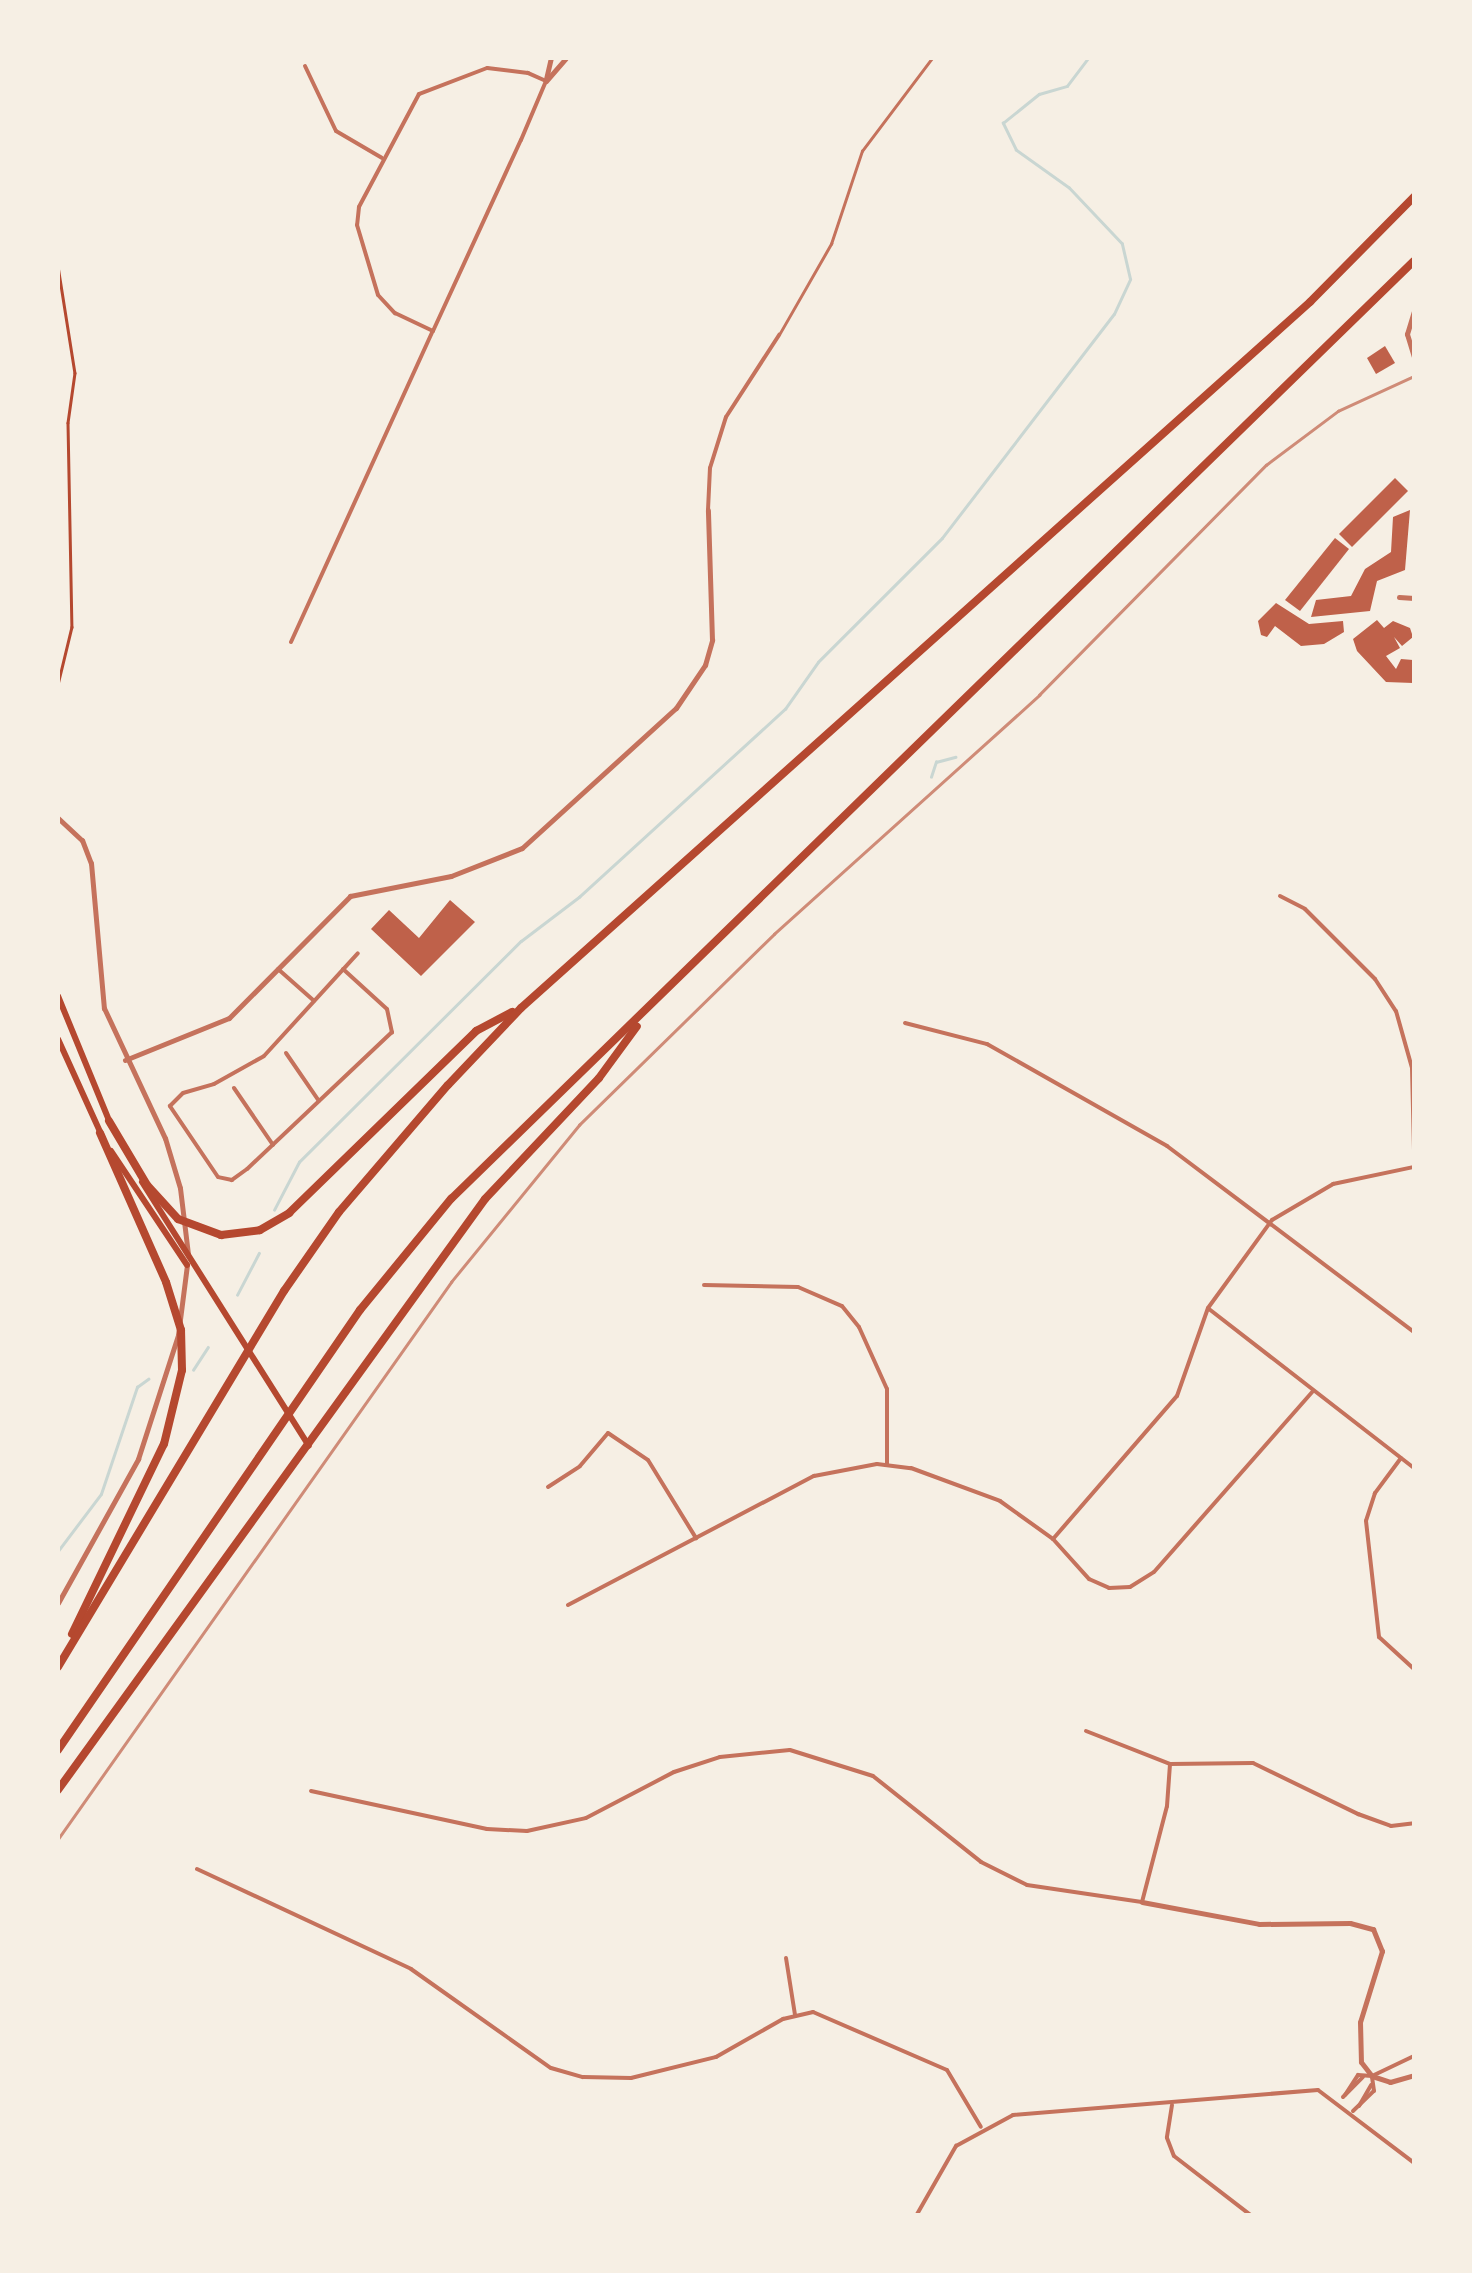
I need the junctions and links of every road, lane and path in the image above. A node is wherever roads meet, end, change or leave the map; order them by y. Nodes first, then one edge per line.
1 (551, 58) edge
2 (566, 58) edge
3 (932, 58) edge
4 (305, 66) dead end
5 (546, 81) junction
6 (382, 158) junction
7 (1414, 197) edge
8 (1414, 261) edge
9 (58, 266) edge
10 (1414, 312) edge
11 (434, 332) junction
12 (779, 335) joint
13 (1414, 357) edge
14 (708, 510) joint
15 (1399, 597) dead end
16 (1414, 598) edge
17 (291, 642) dead end
18 (58, 684) edge
19 (58, 818) edge
20 (1280, 896) dead end
21 (358, 953) dead end
22 (278, 968) junction
23 (343, 969) junction
24 (58, 996) edge
25 (314, 1001) junction
26 (521, 1008) junction
27 (650, 1009) junction
28 (905, 1023) dead end
29 (58, 1040) edge
30 (286, 1053) dead end
31 (125, 1060) junction
32 (234, 1088) dead end
33 (319, 1101) junction
34 (109, 1121) junction
35 (100, 1133) junction
36 (273, 1145) junction
37 (1414, 1152) edge
38 (1414, 1168) edge
39 (1272, 1220) junction
40 (198, 1278) junction
41 (704, 1284) dead end
42 (1208, 1308) junction
43 (1414, 1332) edge
44 (1313, 1392) junction
45 (309, 1447) junction
46 (1400, 1458) junction
47 (887, 1464) junction
48 (1414, 1468) edge
49 (548, 1488) dead end
50 (696, 1538) junction
51 (1053, 1538) junction
52 (58, 1602) edge
53 (568, 1606) dead end
54 (58, 1666) edge
55 (1414, 1669) edge
56 (1086, 1731) dead end
57 (58, 1750) edge
58 (1170, 1764) junction
59 (58, 1790) edge
60 (312, 1790) dead end
61 (1414, 1823) edge
62 (197, 1869) dead end
63 (1142, 1902) junction
64 (786, 1958) dead end
65 (795, 2015) junction
66 (1414, 2056) edge
67 (1414, 2075) edge
68 (1372, 2080) junction
69 (1340, 2100) junction
70 (1172, 2102) junction
71 (1352, 2112) junction
72 (981, 2127) junction
73 (1414, 2163) edge
74 (916, 2216) edge
75 (1252, 2216) edge

1 - 5 street
2 - 5 street
3 - 12 lane
4 - 6 street
5 - 6 street
5 - 11 street
6 - 11 street
7 - 26 highway
8 - 27 highway
9 - 18 path
10 - 13 street
11 - 17 street
12 - 14 street
14 - 22 street
15 - 16 street
19 - 31 street
20 - 37 street
21 - 23 street
22 - 25 street
22 - 31 street
23 - 25 street
23 - 33 street
24 - 34 main road
25 - 36 street
26 - 34 highway
26 - 54 highway
27 - 45 highway
27 - 57 highway
28 - 39 street
29 - 35 main road
30 - 33 street
31 - 52 street
32 - 36 street
33 - 36 street
34 - 40 main road
35 - 40 main road
35 - 54 highway
38 - 39 street
39 - 42 street
39 - 43 street
40 - 45 main road
41 - 47 street
42 - 44 street
42 - 51 street
44 - 46 street
44 - 51 street
45 - 59 highway
46 - 48 street
46 - 55 street
47 - 50 street
47 - 51 street
49 - 50 street
50 - 53 street
56 - 58 street
58 - 61 street
58 - 63 street
60 - 63 street
62 - 65 street
63 - 68 street
64 - 65 street
65 - 72 street
66 - 68 street
67 - 68 street
68 - 69 street
68 - 71 street
69 - 70 street
69 - 71 street
70 - 72 street
70 - 75 street
71 - 73 street
72 - 74 street

